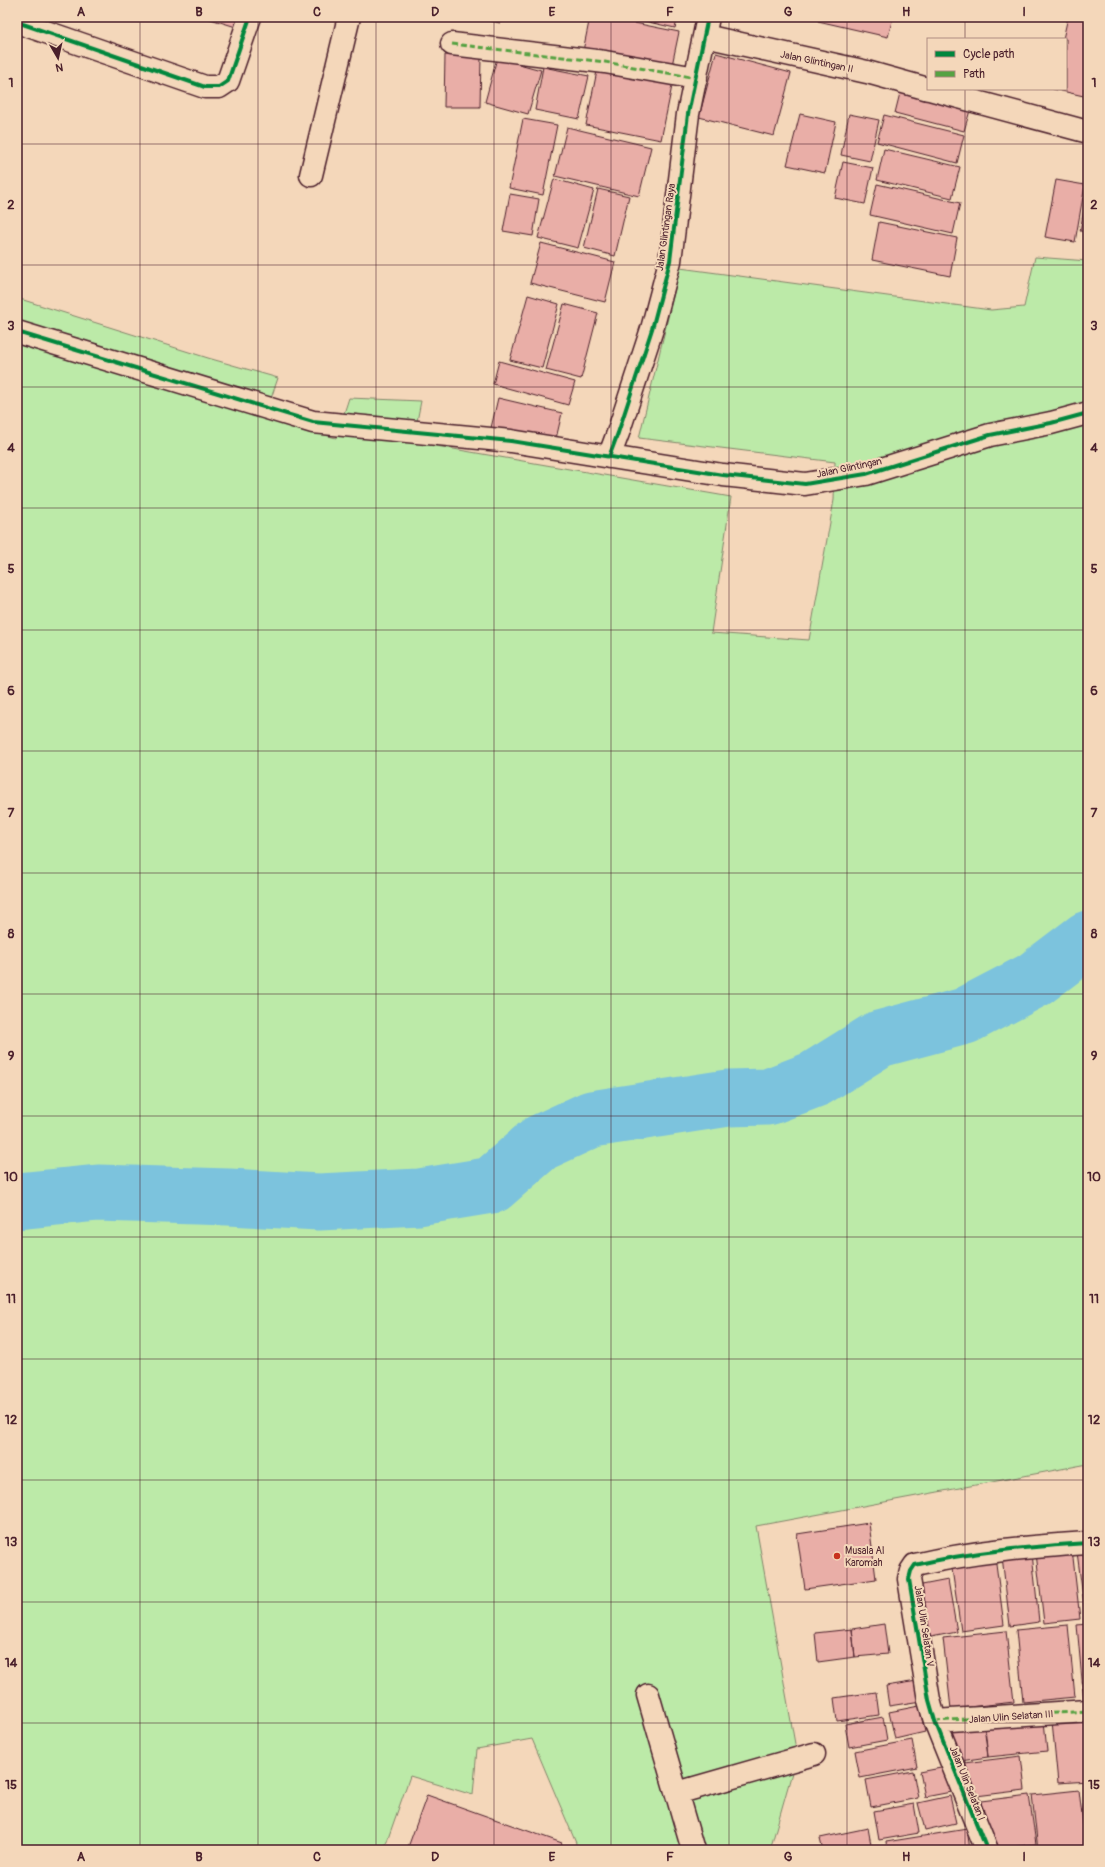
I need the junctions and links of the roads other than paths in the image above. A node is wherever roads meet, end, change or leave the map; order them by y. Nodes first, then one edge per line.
1 (250, 17) edge
2 (349, 17) edge
3 (17, 22) edge
4 (706, 27) edge
5 (452, 44) dead end
6 (696, 78) junction
7 (927, 88) edge
8 (933, 90) edge
9 (1088, 132) edge
10 (311, 175) dead end
11 (17, 332) edge
12 (1088, 413) edge
13 (609, 457) junction
14 (1088, 1543) edge
15 (648, 1694) dead end
16 (1088, 1711) edge
17 (935, 1721) junction
18 (814, 1754) dead end
19 (677, 1793) junction
20 (693, 1850) edge
21 (987, 1850) edge

1 - 3 street
2 - 10 street
4 - 6 street, Jalan Glintingan Raya
4 - 7 street, Jalan Glintingan II
5 - 6 street
6 - 13 street, Jalan Glintingan Raya
8 - 9 street, Jalan Glintingan II
11 - 13 street, Jalan Glintingan
12 - 13 street, Jalan Glintingan
14 - 17 street, Jalan Ulin Selatan V
15 - 19 street
16 - 17 street, Jalan Ulin Selatan III
17 - 21 street, Jalan Ulin Selatan I
18 - 19 street
19 - 20 street

